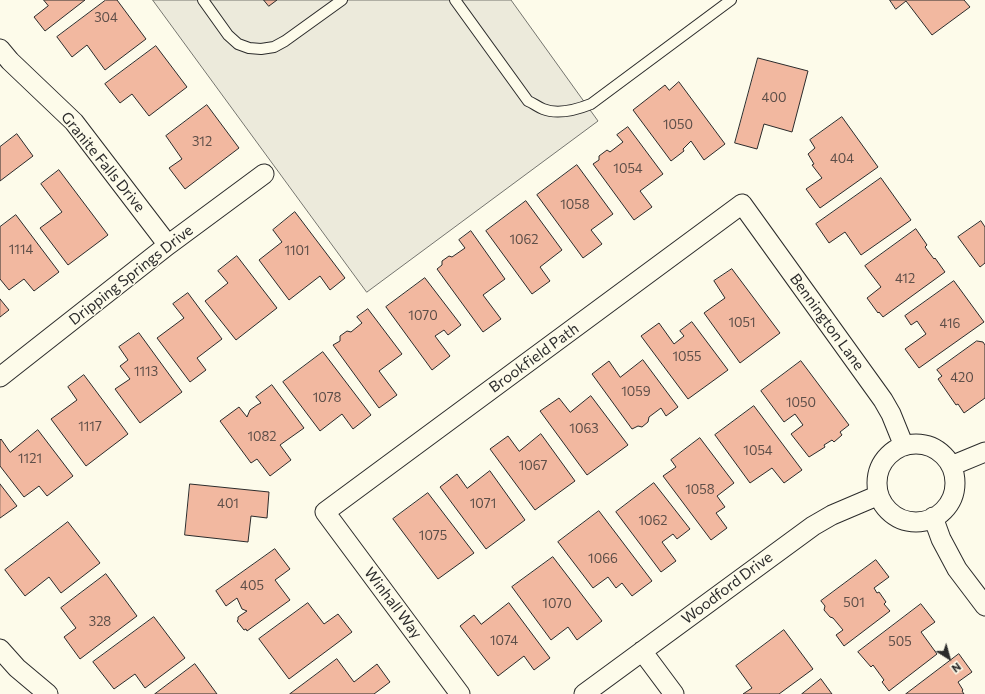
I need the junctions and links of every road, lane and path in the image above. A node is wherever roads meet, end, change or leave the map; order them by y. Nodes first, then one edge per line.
1 (203, 0) edge
2 (342, 0) edge
3 (455, 0) edge
4 (731, 0) edge
5 (0, 49) edge
6 (264, 174) dead end
7 (742, 204) joint
8 (168, 245) junction
9 (0, 377) edge
10 (904, 446) junction
11 (985, 452) edge
12 (951, 466) junction
13 (879, 495) junction
14 (325, 512) joint
15 (933, 517) junction
16 (985, 606) edge
17 (0, 649) edge
18 (642, 651) junction
19 (48, 694) edge
20 (460, 694) edge
21 (584, 694) edge
22 (674, 694) edge

1 - 2 lane
3 - 4 lane
5 - 8 street, Granite Falls Drive
6 - 8 street, Dripping Springs Drive
7 - 10 street, Bennington Lane
7 - 14 street, Brookfield Path
8 - 9 street, Dripping Springs Drive
10 - 12 street
10 - 13 street
11 - 12 street
12 - 15 street
13 - 15 street
13 - 18 street, Woodford Drive
14 - 20 street, Winhall Way
15 - 16 street
17 - 19 street
18 - 21 street, Woodford Drive
18 - 22 street

